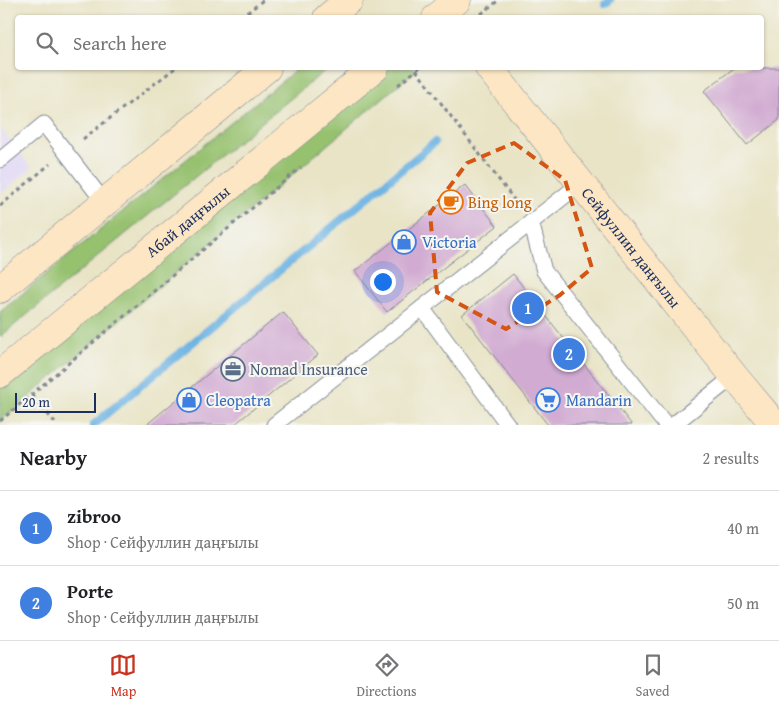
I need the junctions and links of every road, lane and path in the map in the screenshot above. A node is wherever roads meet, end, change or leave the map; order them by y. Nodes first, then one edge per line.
1 (263, 0) edge
2 (348, 0) edge
3 (499, 0) edge
4 (245, 15) edge
5 (330, 15) edge
6 (481, 15) edge
7 (173, 70) edge
8 (265, 70) edge
9 (373, 70) edge
10 (416, 70) edge
11 (418, 70) edge
12 (491, 70) edge
13 (394, 89) dead end
14 (65, 152) junction
15 (0, 160) edge
16 (303, 165) dead end
17 (581, 183) junction
18 (104, 202) junction
19 (0, 206) edge
20 (531, 222) junction
21 (0, 289) edge
22 (422, 308) junction
23 (0, 374) edge
24 (734, 376) junction
25 (32, 395) junction
26 (0, 421) edge
27 (57, 425) edge
28 (274, 425) edge
29 (508, 425) edge
30 (666, 425) edge
31 (674, 425) edge
32 (775, 425) edge

1 - 4 path
2 - 5 main road
3 - 6 path
7 - 14 path
8 - 18 main road
9 - 23 main road, Абай даңғылы
10 - 13 path
11 - 20 path
12 - 17 main road, Сейфуллин даңғылы
14 - 15 lane
14 - 18 lane
14 - 19 path
16 - 25 path
17 - 20 lane
17 - 24 main road, Сейфуллин даңғылы
18 - 21 main road
20 - 22 lane
20 - 30 lane
22 - 28 lane
22 - 29 lane
24 - 31 lane
24 - 32 main road, Сейфуллин даңғылы
25 - 26 path
25 - 27 path

